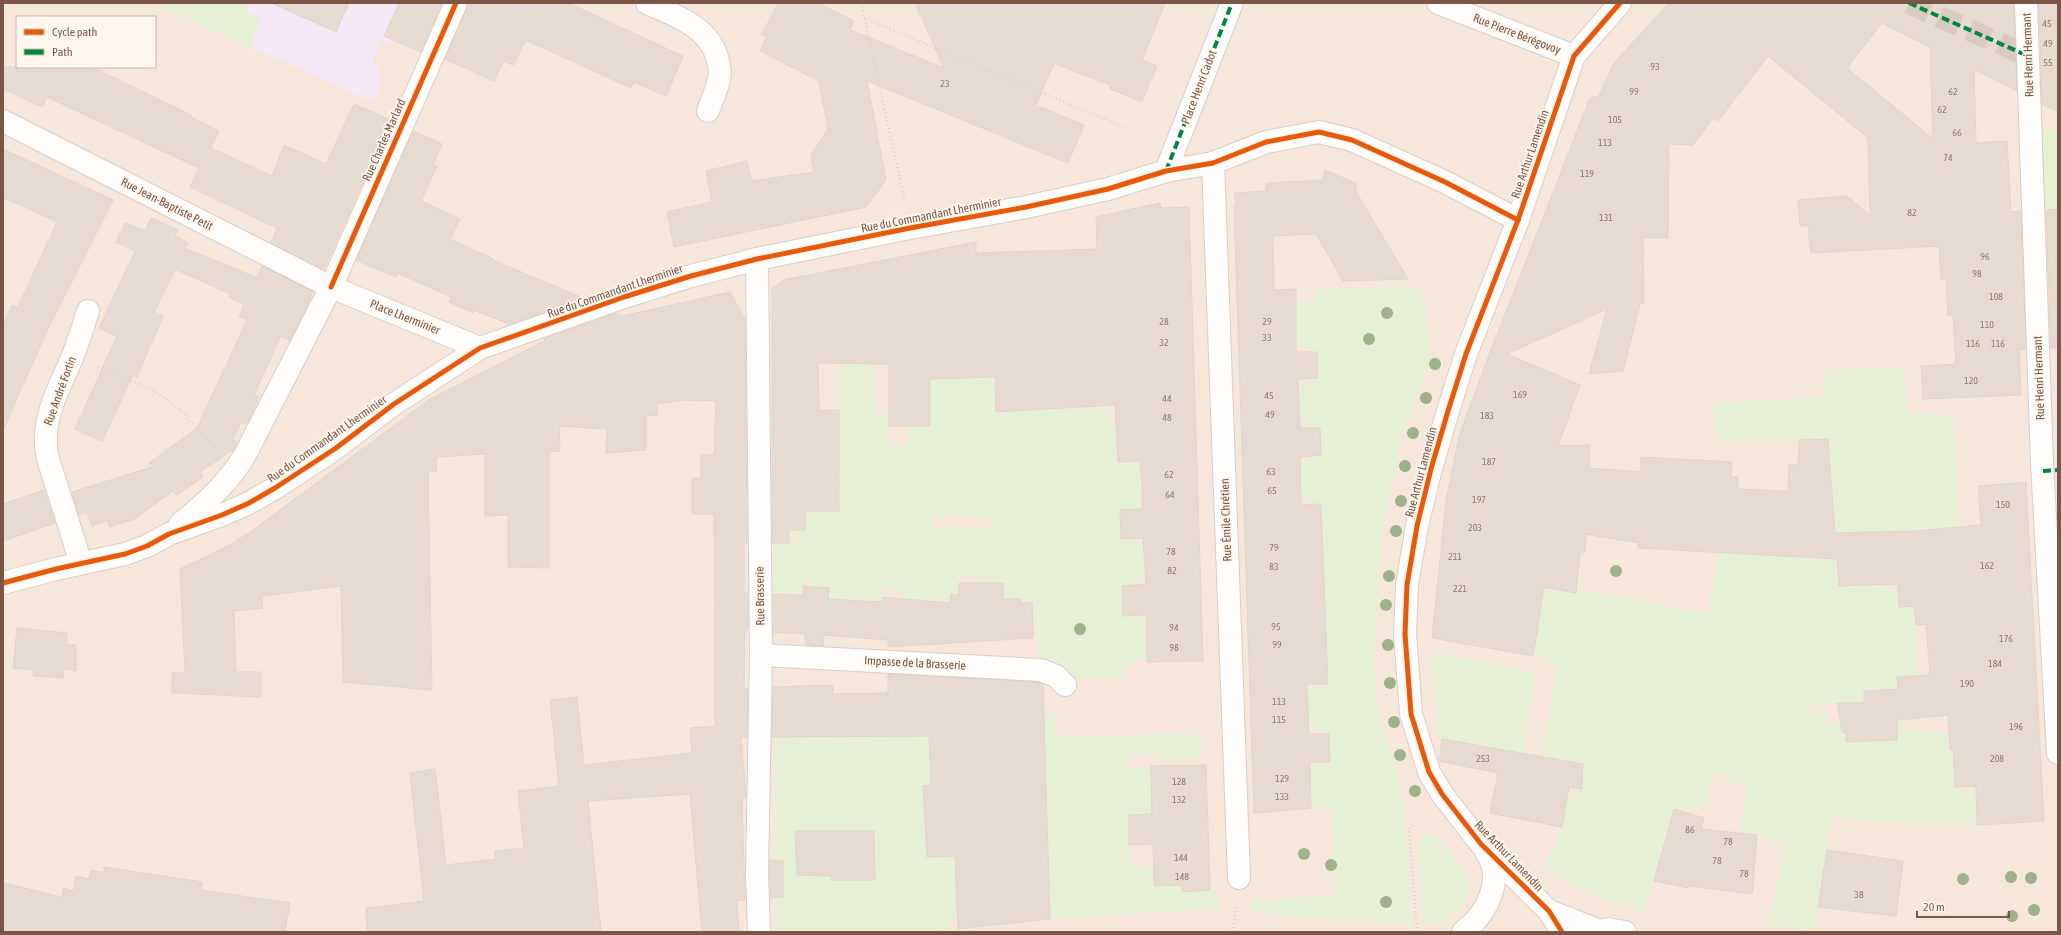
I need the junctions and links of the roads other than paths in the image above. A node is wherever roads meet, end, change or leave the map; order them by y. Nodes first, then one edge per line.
1 (456, 3) edge
2 (647, 3) edge
3 (1232, 3) edge
4 (1438, 3) edge
5 (1620, 3) edge
6 (2026, 3) edge
7 (1574, 56) junction
8 (708, 111) dead end
9 (3, 121) edge
10 (1213, 163) junction
11 (1166, 172) junction
12 (1518, 220) junction
13 (757, 260) junction
14 (331, 287) junction
15 (88, 311) dead end
16 (480, 348) junction
17 (2050, 471) edge
18 (169, 534) junction
19 (82, 563) junction
20 (3, 583) edge
21 (760, 655) junction
22 (1065, 685) dead end
23 (2058, 753) edge
24 (1481, 844) junction
25 (1239, 878) dead end
26 (1549, 911) junction
27 (759, 932) edge
28 (1463, 932) edge
29 (1562, 932) edge
30 (1599, 932) edge
31 (1625, 932) edge

1 - 14 street, Rue Charles Marlard
2 - 8 street
3 - 11 street, Place Henri Cadot
4 - 7 street, Rue Pierre Bérégovoy
5 - 7 street, Rue Arthur Lamendin
6 - 17 street, Rue Henri Hermant
7 - 12 street, Rue Arthur Lamendin
9 - 14 street, Rue Jean-Baptiste Petit
10 - 11 street, Rue du Commandant Lherminier
10 - 12 street, Rue du Commandant Lherminier
10 - 25 street, Rue Émile Chrétien
11 - 13 street, Rue du Commandant Lherminier
12 - 24 street, Rue Arthur Lamendin
13 - 16 street, Rue du Commandant Lherminier
13 - 21 street, Rue Brasserie
14 - 16 street, Place Lherminier
14 - 18 street, Rue Charles Marlard
15 - 19 street, Rue André Fortin
16 - 18 street, Rue du Commandant Lherminier
17 - 23 street, Rue Henri Hermant
18 - 19 street, Rue du Commandant Lherminier
19 - 20 street, Rue du Commandant Lherminier
21 - 22 street, Impasse de la Brasserie
21 - 27 street, Rue Brasserie
24 - 26 street, Rue Arthur Lamendin
24 - 28 street
26 - 29 street, Rue Arthur Lamendin
26 - 30 street, Rue Arthur Lamendin
30 - 31 street

